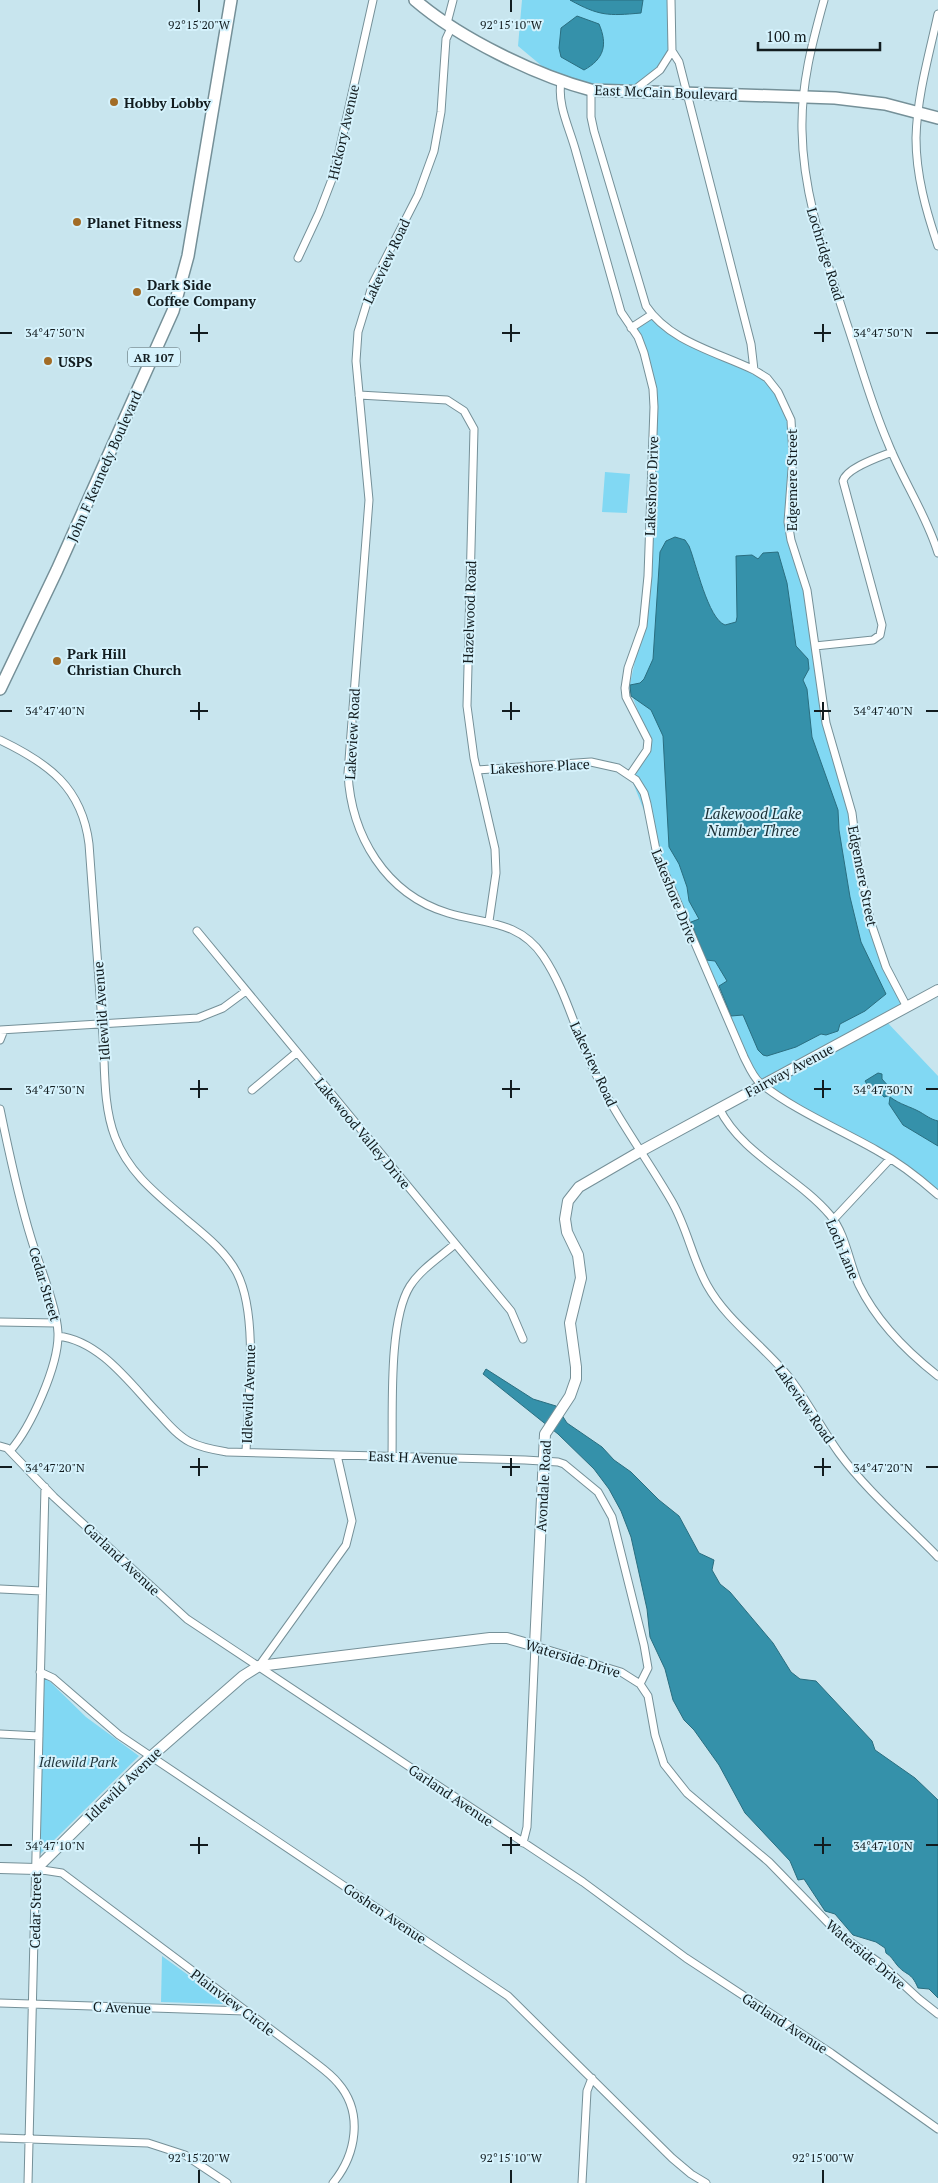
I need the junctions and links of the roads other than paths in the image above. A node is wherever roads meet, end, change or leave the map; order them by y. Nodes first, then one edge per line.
1 (231, 0) edge
2 (373, 0) edge
3 (414, 0) edge
4 (453, 0) edge
5 (671, 0) edge
6 (824, 0) edge
7 (938, 14) edge
8 (450, 24) junction
9 (672, 51) junction
10 (561, 82) junction
11 (591, 90) junction
12 (632, 92) junction
13 (687, 94) junction
14 (804, 97) junction
15 (918, 112) junction
16 (938, 118) edge
17 (938, 246) edge
18 (298, 258) dead end
19 (651, 315) junction
20 (631, 328) junction
21 (754, 370) junction
22 (359, 395) junction
23 (892, 452) junction
24 (936, 538) edge
25 (938, 553) edge
26 (815, 646) junction
27 (0, 689) edge
28 (0, 740) edge
29 (477, 770) junction
30 (630, 775) junction
31 (489, 921) junction
32 (197, 931) dead end
33 (938, 990) edge
34 (246, 991) junction
35 (907, 1007) junction
36 (102, 1024) junction
37 (2, 1030) edge
38 (0, 1040) edge
39 (296, 1053) junction
40 (763, 1084) junction
41 (252, 1090) dead end
42 (719, 1108) junction
43 (0, 1109) edge
44 (641, 1152) junction
45 (890, 1159) junction
46 (938, 1195) edge
47 (833, 1220) junction
48 (455, 1244) junction
49 (0, 1322) edge
50 (56, 1323) junction
51 (58, 1336) junction
52 (523, 1339) dead end
53 (938, 1376) edge
54 (0, 1446) edge
55 (10, 1451) junction
56 (246, 1452) junction
57 (337, 1455) junction
58 (392, 1456) junction
59 (544, 1461) junction
60 (45, 1487) junction
61 (938, 1557) edge
62 (0, 1590) edge
63 (42, 1591) junction
64 (535, 1646) junction
65 (259, 1666) junction
66 (40, 1672) junction
67 (640, 1684) junction
68 (0, 1734) edge
69 (39, 1736) junction
70 (150, 1756) junction
71 (523, 1843) junction
72 (0, 1868) edge
73 (36, 1869) junction
74 (0, 2003) edge
75 (32, 2004) junction
76 (245, 2011) junction
77 (938, 2014) edge
78 (592, 2078) junction
79 (938, 2129) edge
80 (0, 2138) edge
81 (29, 2139) junction
82 (28, 2183) edge
83 (227, 2183) edge
84 (333, 2183) edge
85 (582, 2183) edge
86 (706, 2183) edge

1 - 27 main road, John F Kennedy Boulevard / AR 107
2 - 18 street, Hickory Avenue
3 - 8 main road, East McCain Boulevard
4 - 8 street, Lakeview Road
5 - 9 street
6 - 14 street, Lochridge Road
7 - 15 street
8 - 10 main road, East McCain Boulevard
8 - 22 street, Lakeview Road
9 - 12 street
9 - 13 street
10 - 11 main road, East McCain Boulevard
10 - 20 street, Lakeshore Drive
11 - 12 main road, East McCain Boulevard
11 - 19 street
12 - 13 main road, East McCain Boulevard
13 - 14 main road, East McCain Boulevard
13 - 21 street
14 - 15 main road, East McCain Boulevard
14 - 23 street, Lochridge Road
15 - 16 main road, East McCain Boulevard
15 - 17 street
19 - 20 street
19 - 21 street
20 - 30 street, Lakeshore Drive
21 - 26 street, Edgemere Street
22 - 29 street, Hazelwood Road
22 - 31 street, Lakeview Road
23 - 24 street, Lochridge Road
23 - 26 street
24 - 25 street, Lochridge Road
26 - 35 street, Edgemere Street
28 - 36 street, Idlewild Avenue
29 - 30 street, Lakeshore Place
29 - 31 street, Hazelwood Road
30 - 40 street, Lakeshore Drive
31 - 44 street, Lakeview Road
32 - 34 street, Lakewood Valley Drive
33 - 35 street, Fairway Avenue
34 - 36 street
34 - 39 street, Lakewood Valley Drive
35 - 40 street, Fairway Avenue
36 - 37 street
36 - 56 street, Idlewild Avenue
37 - 38 street
39 - 41 street
39 - 48 street, Lakewood Valley Drive
40 - 42 street, Fairway Avenue
40 - 45 street, Lakeshore Drive
42 - 44 street, Fairway Avenue
42 - 47 street, Loch Lane
43 - 50 street, Cedar Street
44 - 59 street, Avondale Road
44 - 61 street, Lakeview Road
45 - 46 street, Lakeshore Drive
45 - 47 street
47 - 53 street, Loch Lane
48 - 52 street, Lakewood Valley Drive
48 - 58 street
49 - 50 street
50 - 51 street, Cedar Street
51 - 55 street, Cedar Street
51 - 56 street, East H Avenue
54 - 55 street, Garland Avenue
55 - 60 street, Garland Avenue
56 - 57 street, East H Avenue
57 - 58 street, East H Avenue
57 - 65 street, Idlewild Avenue
58 - 59 street, East H Avenue
59 - 64 street, Avondale Road
59 - 67 street, East H Avenue
60 - 63 street, Cedar Street
60 - 65 street, Garland Avenue
62 - 63 street
63 - 66 street, Cedar Street
64 - 65 street, Waterside Drive
64 - 67 street, Waterside Drive
64 - 71 street, Avondale Road
65 - 70 street, Idlewild Avenue
65 - 71 street, Garland Avenue
66 - 69 street, Cedar Street
66 - 70 street, Goshen Avenue
67 - 77 street, Waterside Drive
68 - 69 street
69 - 73 street, Cedar Street
70 - 73 street, Idlewild Avenue
70 - 78 street, Goshen Avenue
71 - 79 street, Garland Avenue
72 - 73 street
73 - 75 street, Cedar Street
73 - 76 street, Plainview Circle
74 - 75 street, C Avenue
75 - 76 street, C Avenue
75 - 81 street, Cedar Street
76 - 84 street, Plainview Circle
78 - 85 street
78 - 86 street, Goshen Avenue
80 - 81 street
81 - 82 street, Cedar Street
81 - 83 street

